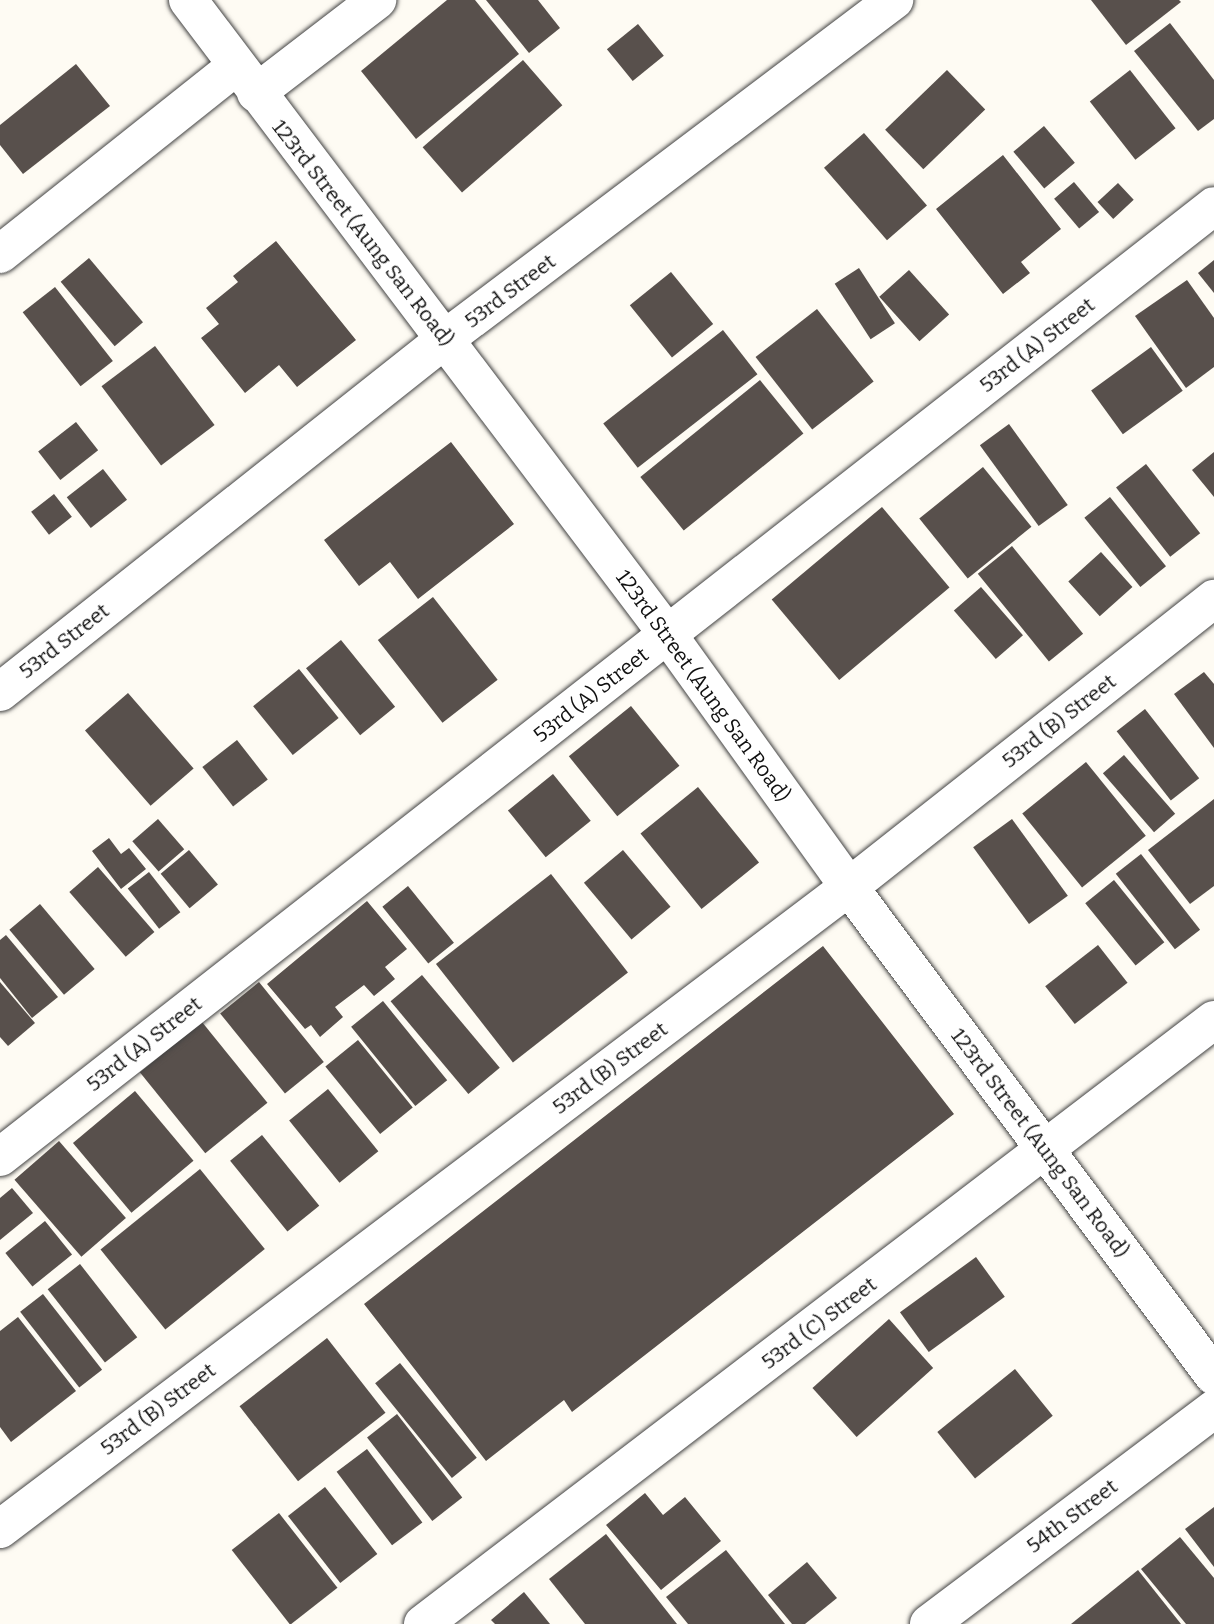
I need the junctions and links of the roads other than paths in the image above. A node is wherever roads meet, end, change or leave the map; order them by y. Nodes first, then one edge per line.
1 (188, 0) edge
2 (377, 0) edge
3 (894, 0) edge
4 (246, 79) junction
5 (1214, 206) edge
6 (0, 254) edge
7 (445, 340) junction
8 (1214, 599) edge
9 (668, 635) junction
10 (0, 692) edge
11 (849, 887) junction
12 (1214, 1020) edge
13 (1046, 1151) junction
14 (0, 1157) edge
15 (1214, 1376) edge
16 (1214, 1409) edge
17 (0, 1529) edge
18 (423, 1624) edge
19 (929, 1624) edge

1 - 4 street, 123rd Street (Aung San Road)
2 - 4 street
3 - 7 street, 53rd Street
4 - 6 street
4 - 7 street, 123rd Street (Aung San Road)
5 - 9 street, 53rd (A) Street
7 - 9 street, 123rd Street (Aung San Road)
7 - 10 street, 53rd Street
8 - 11 street, 53rd (B) Street
9 - 11 street, 123rd Street (Aung San Road)
9 - 14 street, 53rd (A) Street
11 - 13 street, 123rd Street (Aung San Road)
11 - 17 street, 53rd (B) Street
12 - 13 street, 53rd (C) Street
13 - 15 street, 123rd Street (Aung San Road)
13 - 18 street, 53rd (C) Street
16 - 19 street, 54th Street

